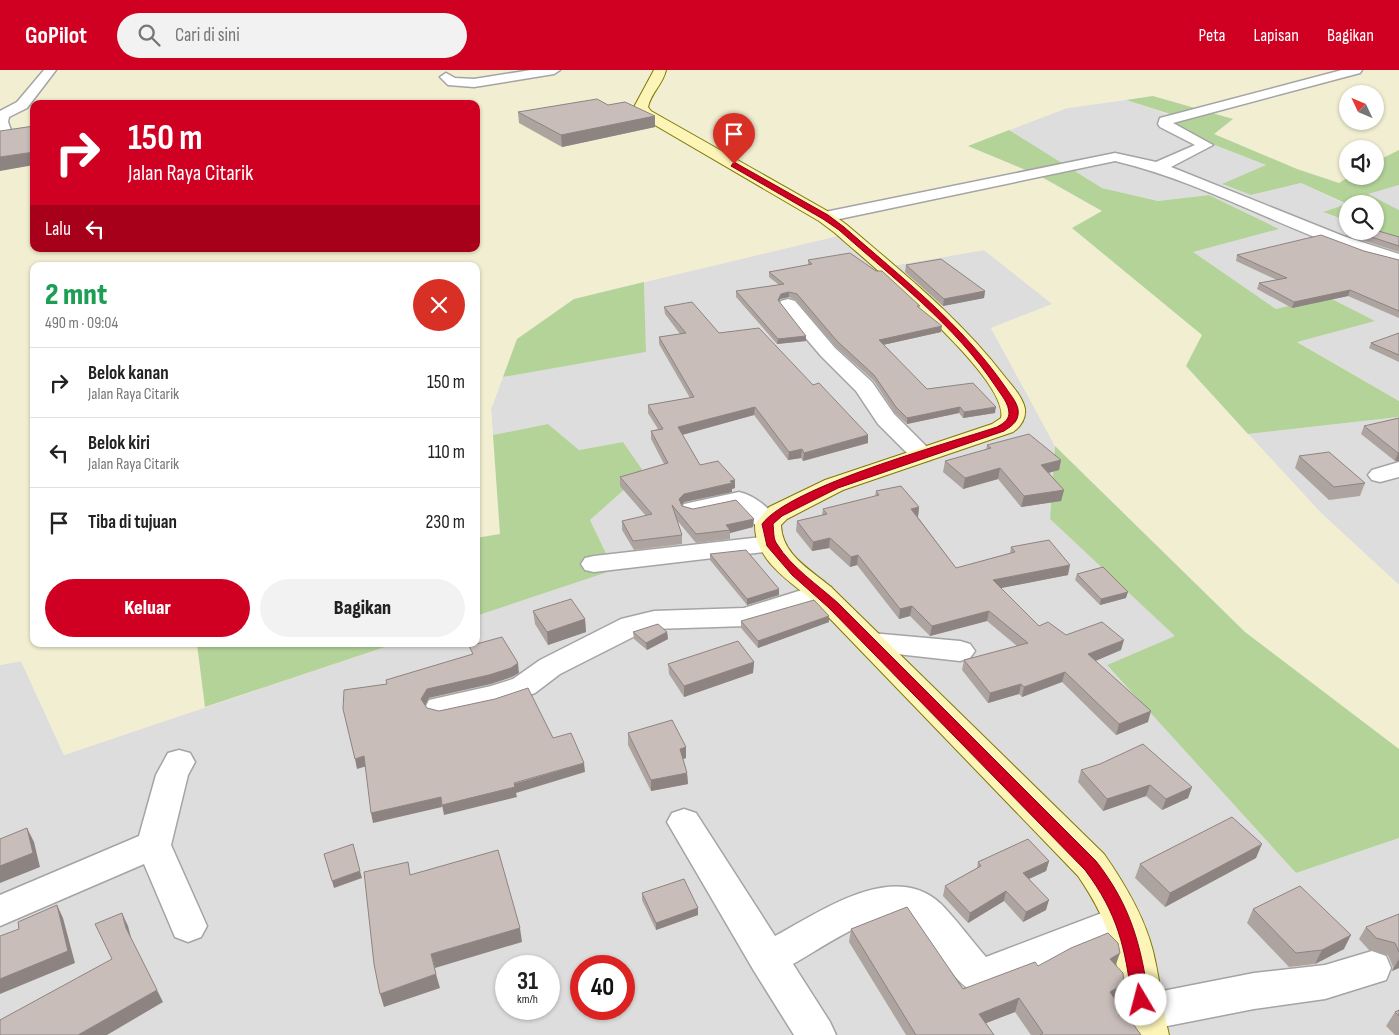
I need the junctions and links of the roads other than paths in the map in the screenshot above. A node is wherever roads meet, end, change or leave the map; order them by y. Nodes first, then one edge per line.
1 (50, 70) edge
2 (554, 70) edge
3 (660, 70) edge
4 (1356, 70) edge
5 (446, 77) dead end
6 (4, 130) edge
7 (1158, 167) junction
8 (826, 217) junction
9 (1399, 260) edge
10 (788, 305) dead end
11 (922, 455) junction
12 (693, 509) edge
13 (769, 534) junction
14 (594, 564) dead end
15 (820, 593) junction
16 (871, 644) junction
17 (960, 651) dead end
18 (440, 708) dead end
19 (179, 762) dead end
20 (684, 822) dead end
21 (154, 845) junction
22 (0, 911) edge
23 (1124, 921) junction
24 (188, 926) dead end
25 (767, 959) junction
26 (1372, 968) dead end
27 (1145, 1024) edge
28 (816, 1035) edge

1 - 6 street
2 - 5 street
3 - 8 street
4 - 7 street
7 - 8 street
7 - 9 street
8 - 11 street
10 - 11 street
11 - 13 street
12 - 13 street
13 - 14 street
13 - 15 street
15 - 16 street
15 - 18 street
16 - 17 street
16 - 23 street
19 - 21 street
20 - 25 street
21 - 22 street
21 - 24 street
23 - 25 street
23 - 27 street
25 - 28 street
26 - 27 street

